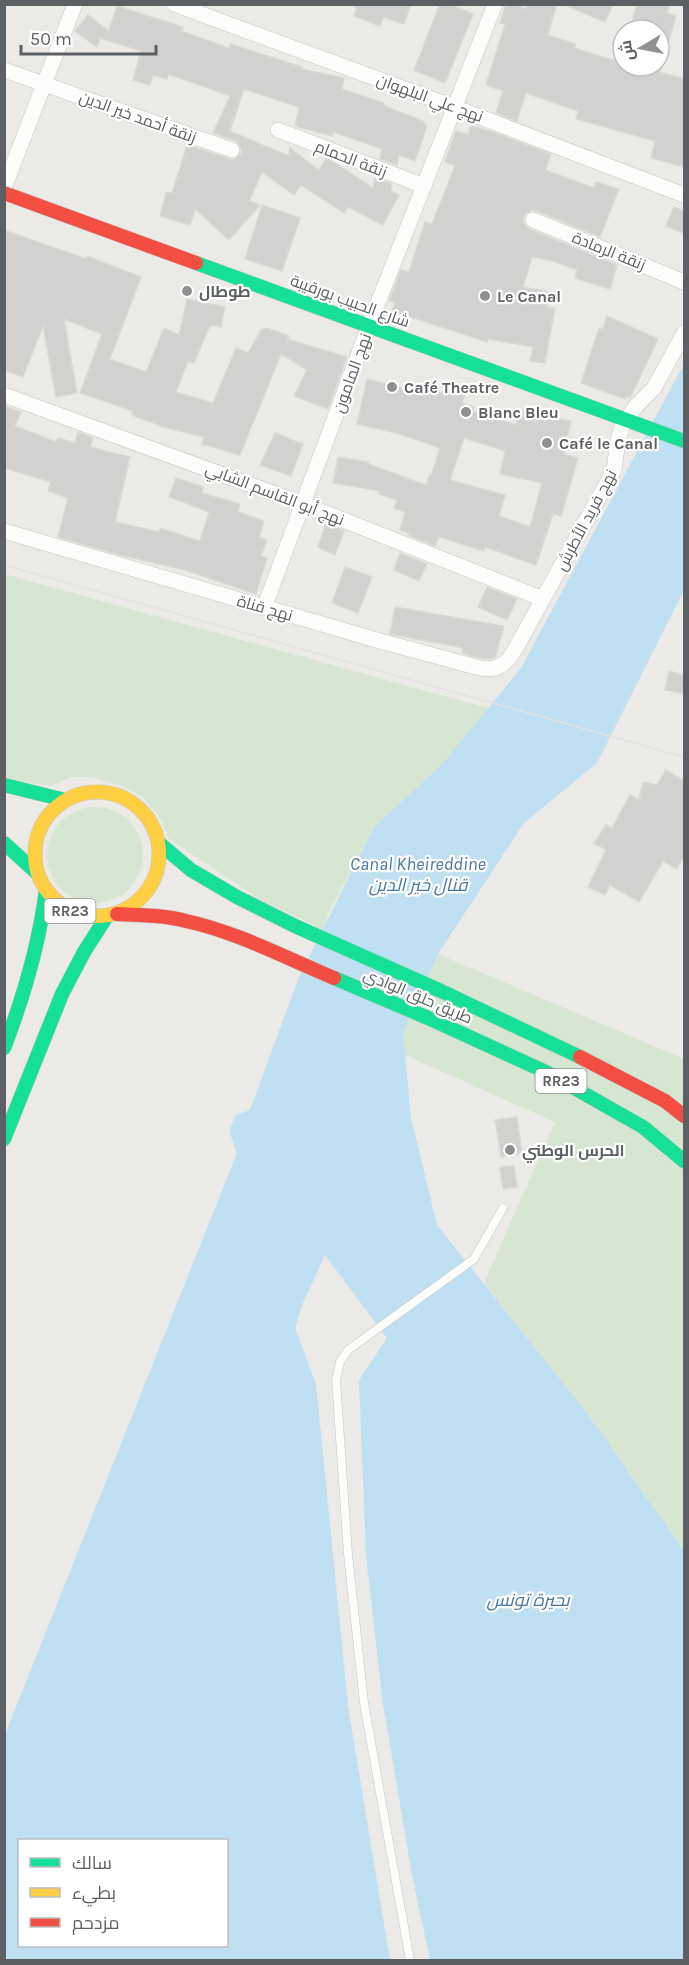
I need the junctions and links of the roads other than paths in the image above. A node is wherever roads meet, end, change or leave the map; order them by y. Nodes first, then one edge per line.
1 (75, 4) edge
2 (174, 4) edge
3 (495, 4) edge
4 (4, 70) edge
5 (45, 84) junction
6 (454, 107) junction
7 (278, 130) dead end
8 (232, 150) dead end
9 (424, 186) junction
10 (4, 188) edge
11 (4, 193) edge
12 (684, 195) edge
13 (533, 220) dead end
14 (684, 282) edge
15 (369, 326) junction
16 (684, 333) edge
17 (4, 395) edge
18 (629, 422) junction
19 (684, 441) edge
20 (303, 504) junction
21 (4, 531) edge
22 (543, 599) junction
23 (264, 608) junction
24 (517, 646) joint
25 (4, 785) edge
26 (65, 800) junction
27 (4, 843) edge
28 (159, 843) junction
29 (37, 873) junction
30 (46, 890) junction
31 (112, 915) junction
32 (4, 1048) edge
33 (684, 1116) edge
34 (4, 1139) edge
35 (684, 1161) edge
36 (503, 1208) dead end
37 (410, 1960) edge

1 - 5 street
2 - 6 street, نهج علي البلهوان
3 - 6 street, نهج المامون
4 - 5 street, زنقة أحمد خير الدين
5 - 8 street, زنقة أحمد خير الدين
5 - 10 street
6 - 9 street, نهج المامون
6 - 12 street, نهج علي البلهوان
7 - 9 street, زنقة الحمام
9 - 15 street, نهج المامون
11 - 15 main road, شارع الحبيب بورقيبة
13 - 14 street, زنقة الرمادة
15 - 18 main road, شارع الحبيب بورقيبة
15 - 20 street, نهج المامون
16 - 18 street, نهج فريد الأطرش
17 - 20 street, نهج أبو القاسم الشابي
18 - 19 main road, شارع الحبيب بورقيبة
18 - 22 street, نهج فريد الأطرش
20 - 22 street, نهج أبو القاسم الشابي
20 - 23 street, نهج المامون
21 - 23 street, نهج قناة
22 - 24 street, نهج فريد الأطرش
23 - 24 street, نهج قناة
25 - 26 main road
26 - 28 main road, RR23
26 - 29 main road, RR23
27 - 29 main road, RR23
28 - 31 main road, RR23
28 - 33 main road, طريق حلق الوادي / RR23
29 - 30 main road, RR23
30 - 31 main road, RR23
30 - 32 main road, RR23
31 - 34 main road, RR23
31 - 35 main road, طريق حلق الوادي / RR23
36 - 37 lane

